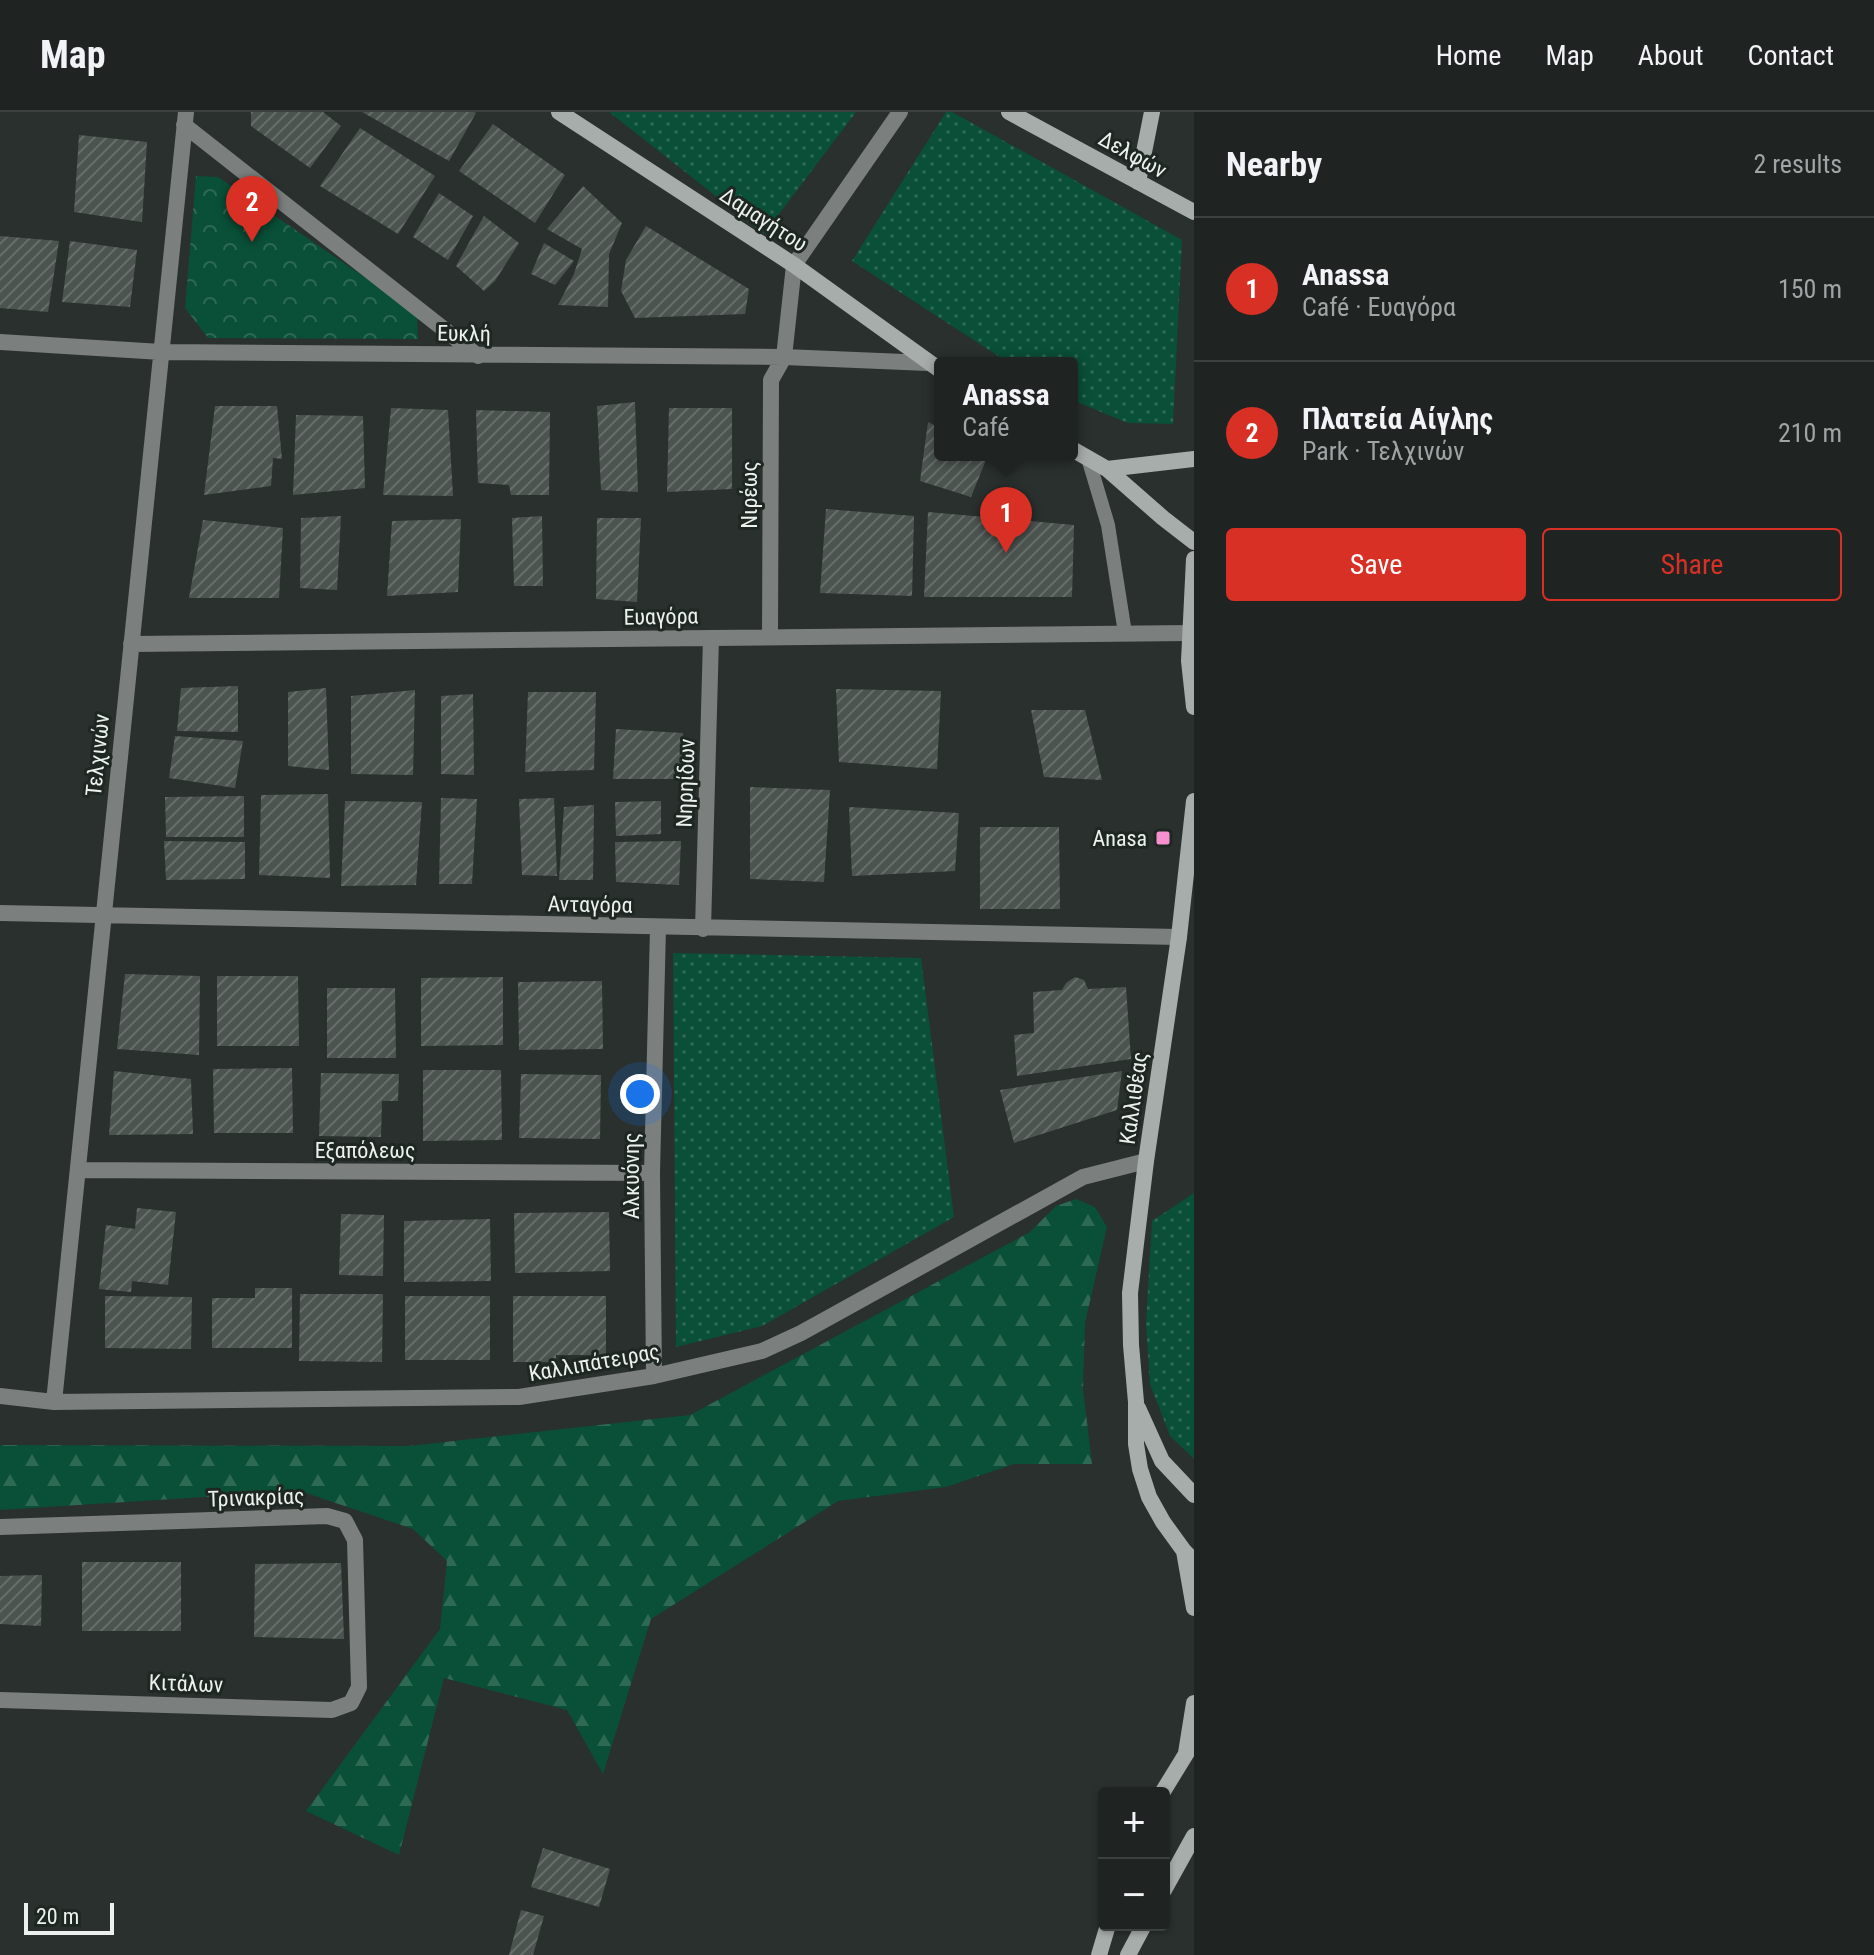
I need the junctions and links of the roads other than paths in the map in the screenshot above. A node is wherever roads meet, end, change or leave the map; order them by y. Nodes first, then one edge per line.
1 (559, 112) edge
2 (900, 112) edge
3 (1009, 112) edge
4 (1152, 112) edge
5 (185, 118) edge
6 (1138, 182) junction
7 (1194, 212) edge
8 (794, 265) junction
9 (0, 342) edge
10 (161, 352) junction
11 (478, 356) junction
12 (784, 357) junction
13 (934, 366) edge
14 (1078, 452) edge
15 (1088, 458) junction
16 (1194, 459) edge
17 (1107, 469) junction
18 (1194, 542) edge
19 (1194, 559) edge
20 (1125, 633) junction
21 (1191, 633) junction
22 (770, 637) junction
23 (711, 638) junction
24 (131, 644) junction
25 (1194, 707) edge
26 (1194, 801) edge
27 (0, 913) edge
28 (103, 916) junction
29 (658, 928) junction
30 (703, 929) junction
31 (1179, 937) junction
32 (1146, 1161) junction
33 (78, 1170) junction
34 (652, 1173) junction
35 (654, 1376) junction
36 (0, 1396) edge
37 (54, 1402) junction
38 (1136, 1402) junction
39 (1162, 1461) junction
40 (1194, 1476) edge
41 (1194, 1495) edge
42 (0, 1527) edge
43 (1189, 1556) edge
44 (1194, 1608) edge
45 (359, 1687) joint
46 (0, 1700) edge
47 (1194, 1703) edge
48 (1190, 1749) edge
49 (1166, 1787) edge
50 (1194, 1836) edge
51 (1170, 1879) edge
52 (1106, 1931) edge
53 (1141, 1931) edge
54 (1099, 1955) edge
55 (1128, 1955) edge

1 - 8 main road, Δαμαγήτου
2 - 8 street
3 - 6 main road, Δελφών
4 - 6 main road
5 - 10 street, Τελχινών
5 - 11 street
6 - 7 main road, Δελφών
8 - 12 street, Νιρέως
8 - 13 main road, Δαμαγήτου
9 - 10 street, Ευκλή
10 - 11 street, Ευκλή
10 - 24 street, Τελχινών
11 - 12 street, Ευκλή
12 - 13 street, Ευκλή
12 - 22 street, Νιρέως
14 - 15 main road
15 - 17 main road
15 - 20 lane
16 - 17 main road
17 - 18 main road
19 - 21 main road
20 - 21 street, Ευαγόρα
20 - 22 street, Ευαγόρα
21 - 25 main road
22 - 23 street, Ευαγόρα
23 - 24 street, Ευαγόρα
23 - 30 street, Νηρηίδων
24 - 28 street, Τελχινών
26 - 31 main road, Καλλιθέας
27 - 28 street, Ανταγόρα
28 - 29 street, Ανταγόρα
28 - 33 street, Τελχινών
29 - 30 street, Ανταγόρα
29 - 34 street, Αλκυόνης
30 - 31 street, Ανταγόρα
31 - 32 main road, Καλλιθέας
32 - 35 street, Καλλιπάτειρας
32 - 38 main road, Καλλιθέας
33 - 34 street, Εξαπόλεως
33 - 37 street, Τελχινών
34 - 35 street, Αλκυόνης
35 - 37 street, Καλλιπάτειρας
36 - 37 street, Καλλιπάτειρας
38 - 39 main road, Καλλιθέας
38 - 43 main road, Καλλιθέας
39 - 40 main road
39 - 41 main road, Καλλιθέας
42 - 45 street, Τρινακρίας
43 - 44 main road
45 - 46 street, Κιτάλων
47 - 48 main road
48 - 49 main road
50 - 51 main road
52 - 54 main road
53 - 55 main road

